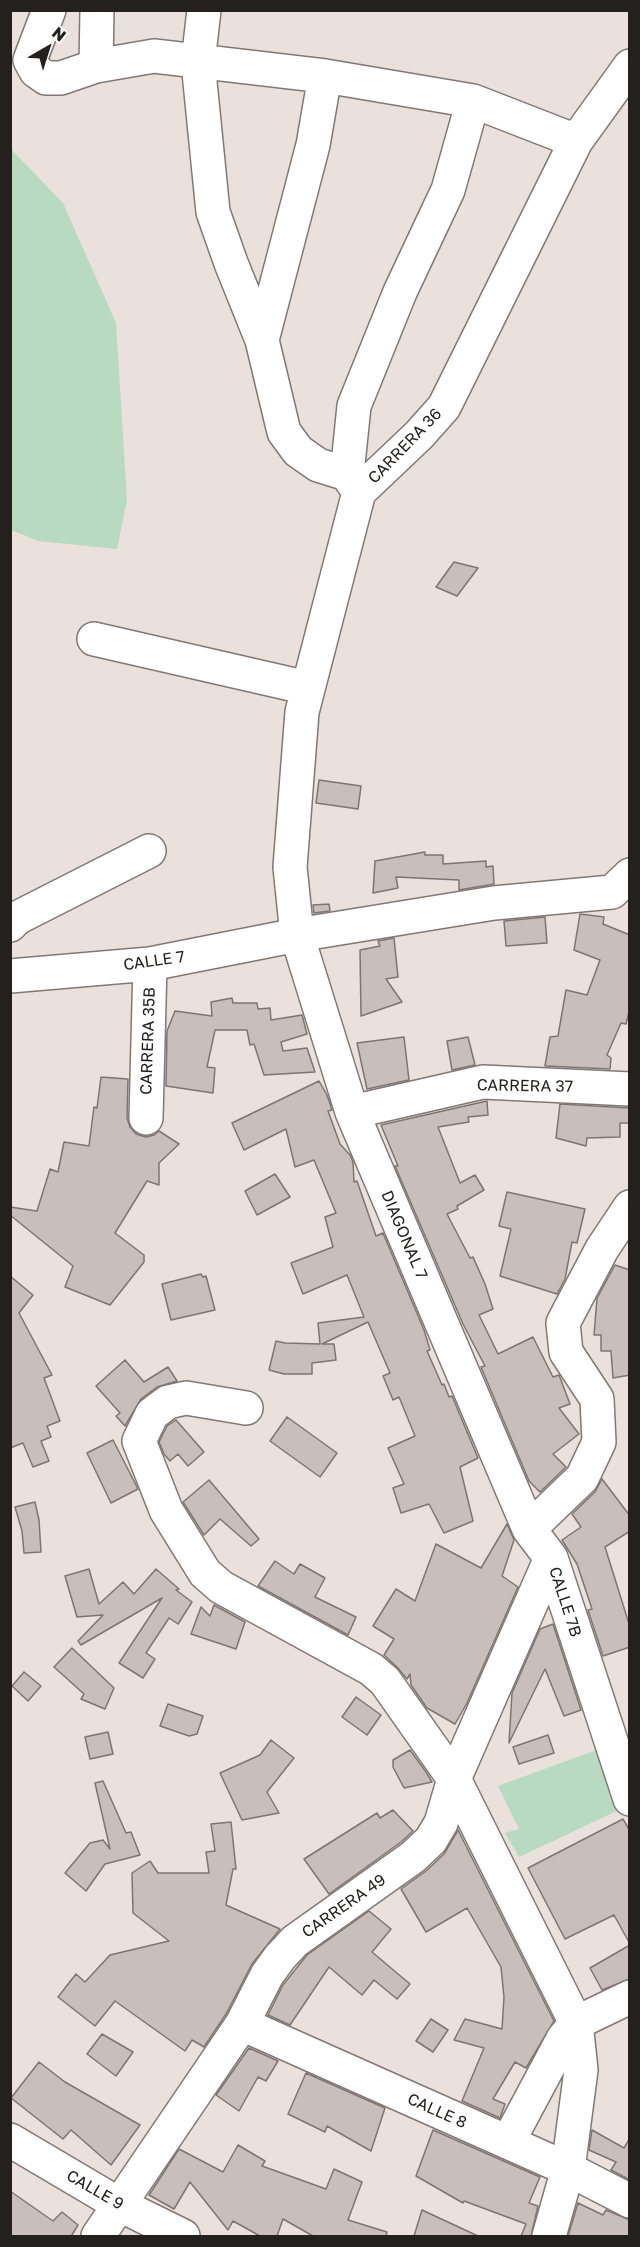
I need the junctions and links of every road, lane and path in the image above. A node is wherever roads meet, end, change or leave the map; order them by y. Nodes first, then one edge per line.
1 (49, 10) edge
2 (97, 10) edge
3 (204, 10) edge
4 (198, 62) junction
5 (96, 66) junction
6 (630, 66) edge
7 (325, 76) junction
8 (473, 101) junction
9 (576, 141) junction
10 (262, 340) junction
11 (353, 483) junction
12 (94, 639) dead end
13 (308, 688) junction
14 (149, 851) dead end
15 (630, 875) edge
16 (10, 925) edge
17 (297, 935) junction
18 (150, 964) junction
19 (10, 976) edge
20 (630, 1089) edge
21 (352, 1112) junction
22 (146, 1118) dead end
23 (630, 1207) edge
24 (246, 1408) dead end
25 (528, 1528) junction
26 (551, 1558) junction
27 (454, 1779) junction
28 (630, 1799) edge
29 (630, 1997) edge
30 (576, 2023) junction
31 (242, 2024) junction
32 (10, 2140) edge
33 (508, 2142) junction
34 (568, 2169) junction
35 (630, 2201) edge
36 (120, 2205) junction
37 (98, 2236) edge
38 (183, 2236) edge
39 (549, 2236) edge

1 - 5 street
2 - 5 street
3 - 4 street
4 - 5 street
4 - 7 street
4 - 10 street
6 - 9 street, CARRERA 36
7 - 8 street
7 - 10 street
8 - 9 street
8 - 11 street
9 - 11 street, CARRERA 36
10 - 11 street
11 - 13 street, CARRERA 36
12 - 13 street
13 - 17 street, CARRERA 36
14 - 16 street
15 - 17 street, CALLE 7
17 - 18 street, CALLE 7
17 - 21 street, DIAGONAL 7
18 - 19 street, CALLE 7
18 - 22 street, CARRERA 35B
20 - 21 street, CARRERA 37
21 - 25 street, DIAGONAL 7
23 - 25 street
24 - 27 street
25 - 26 street, CALLE 7B
26 - 27 street, CARRERA 49
26 - 28 street, CALLE 7B
27 - 30 street
27 - 31 street, CARRERA 49
29 - 30 street
30 - 33 street
30 - 34 street
31 - 33 street, CALLE 8
31 - 36 street, CARRERA 49
32 - 36 street, CALLE 9
33 - 34 street, CALLE 8
34 - 35 street, CALLE 8
34 - 39 street
36 - 37 street, CARRERA 49
36 - 38 street, CALLE 9

